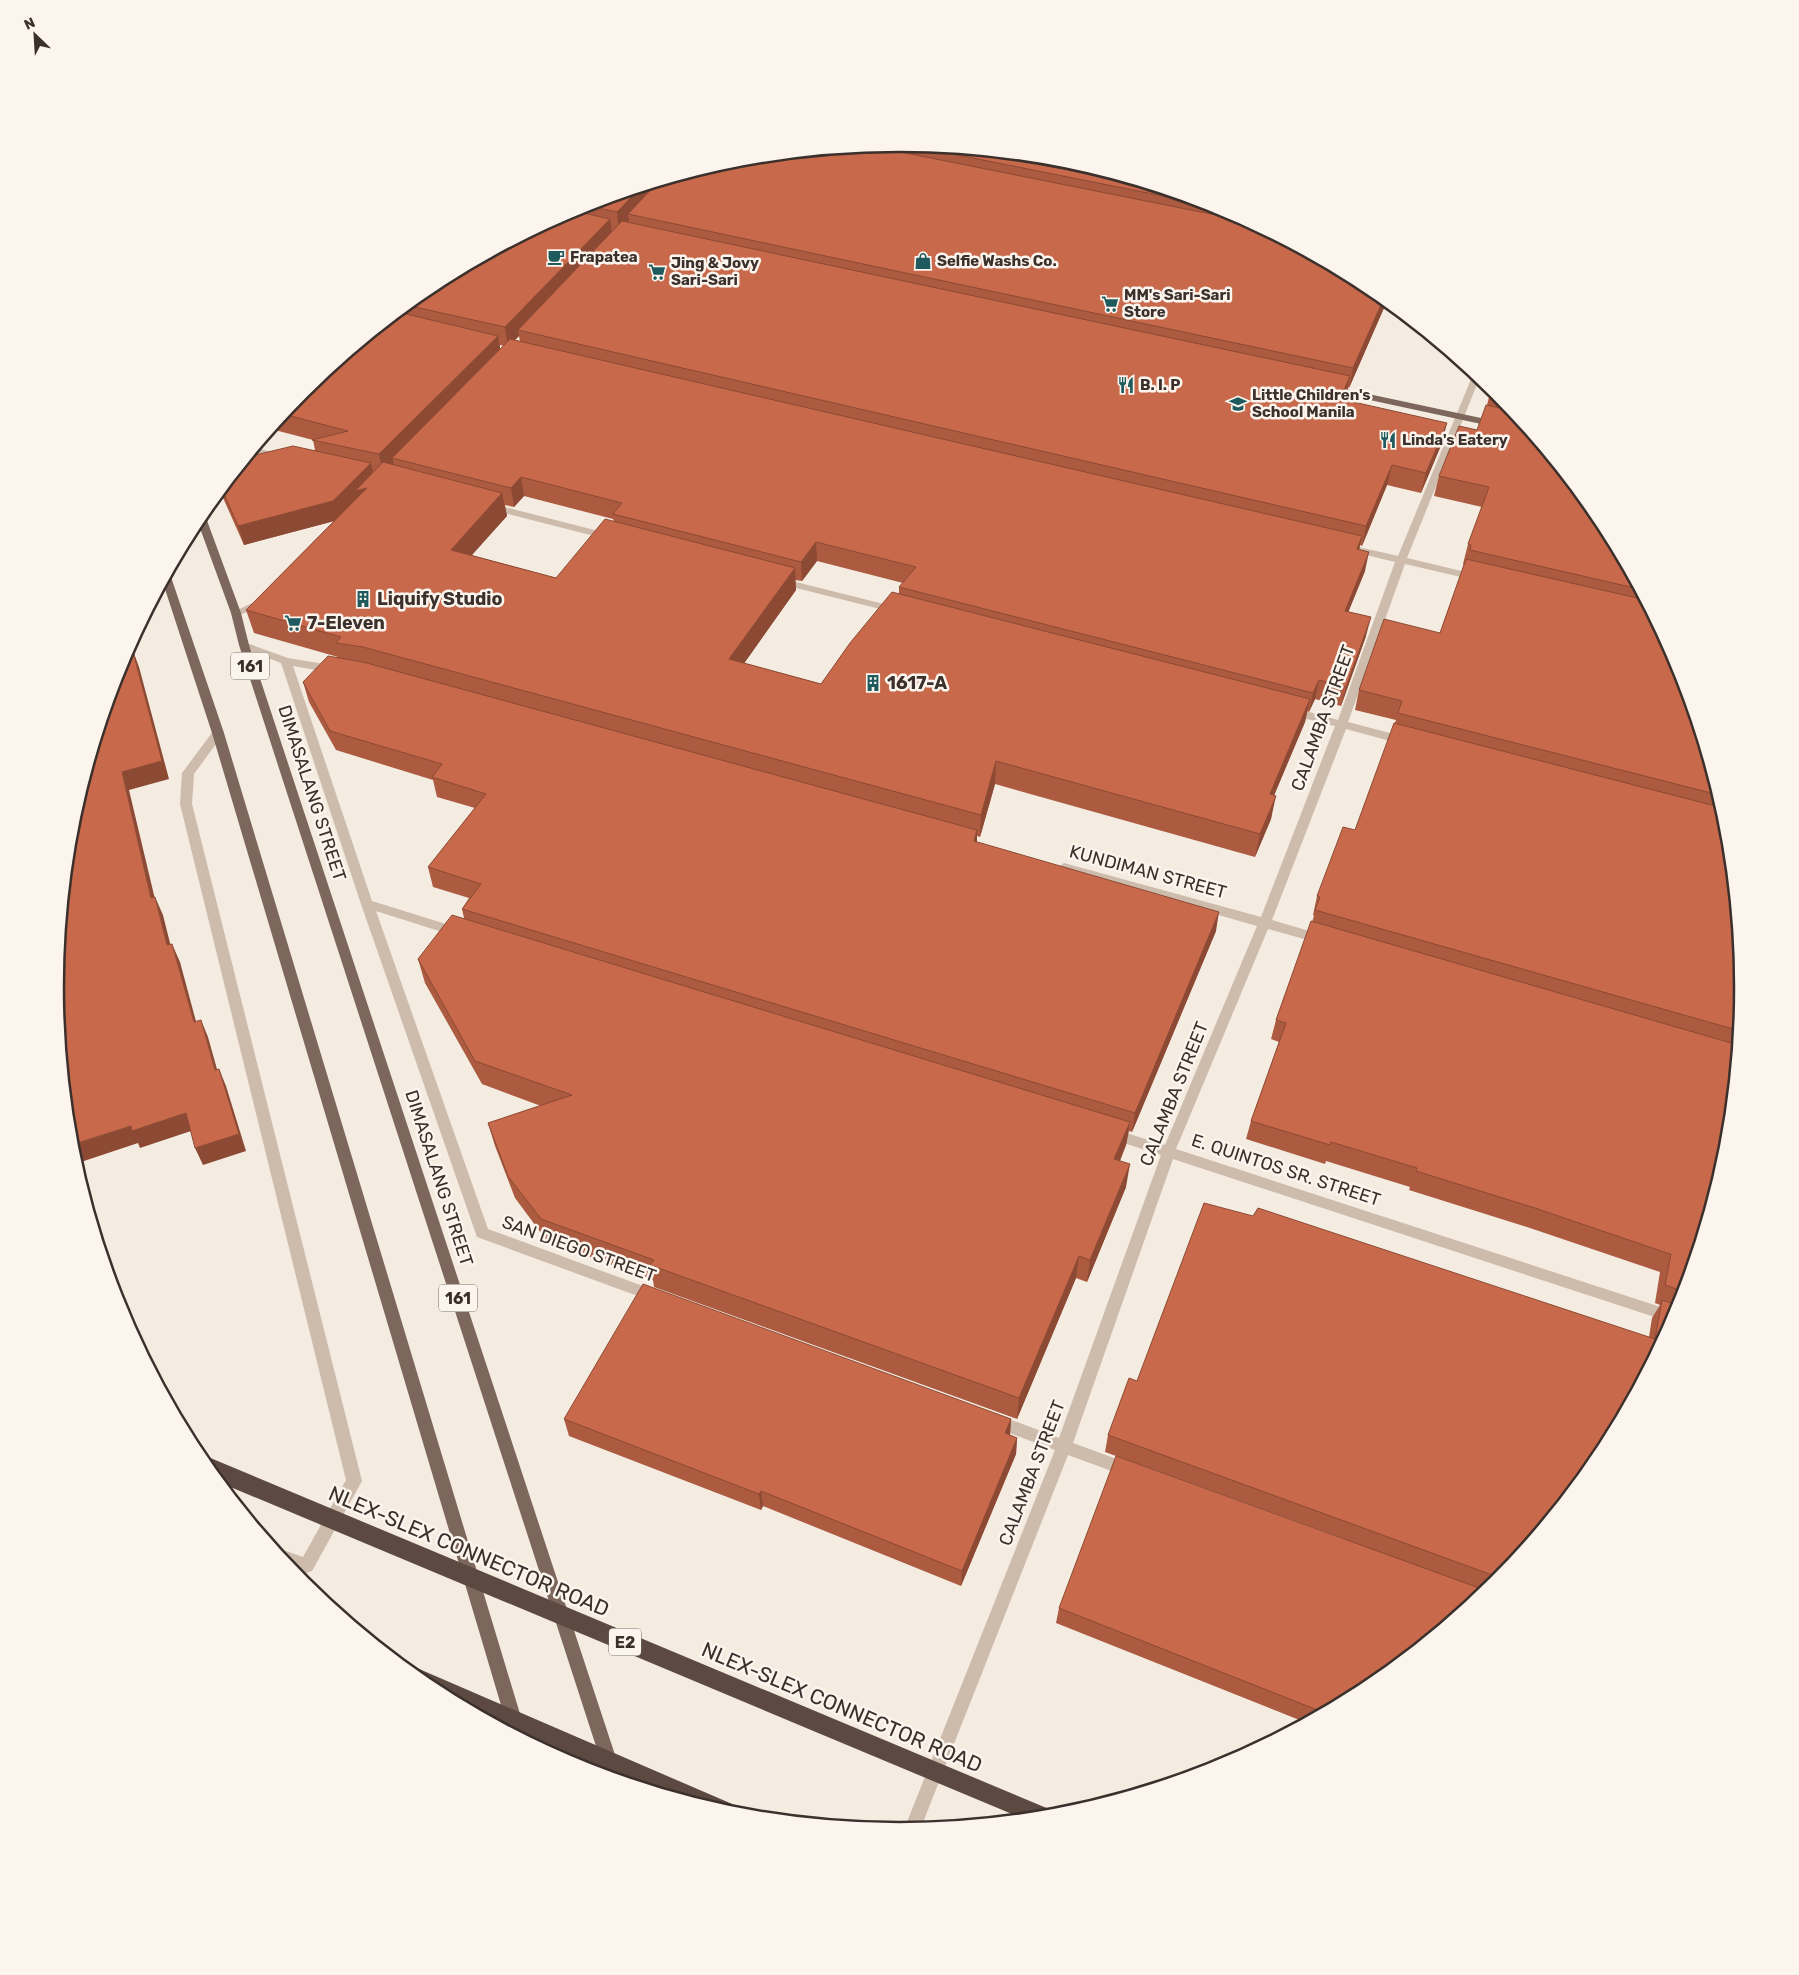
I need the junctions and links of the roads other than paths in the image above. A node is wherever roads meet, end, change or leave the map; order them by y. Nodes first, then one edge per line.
1 (1474, 381) edge
2 (1324, 387) edge
3 (1460, 417) junction
4 (1504, 426) edge
5 (259, 451) edge
6 (291, 459) edge
7 (474, 502) edge
8 (204, 525) edge
9 (618, 539) edge
10 (1343, 546) edge
11 (1401, 560) junction
12 (773, 579) edge
13 (1486, 580) edge
14 (168, 584) edge
15 (270, 596) edge
16 (236, 613) junction
17 (908, 613) edge
18 (244, 645) junction
19 (286, 661) junction
20 (343, 671) edge
21 (1284, 710) edge
22 (1342, 724) junction
23 (218, 733) junction
24 (1419, 744) edge
25 (1053, 864) edge
26 (367, 904) junction
27 (1265, 922) junction
28 (472, 936) edge
29 (1331, 941) edge
30 (1102, 1130) edge
31 (1169, 1151) junction
32 (482, 1233) joint
33 (670, 1302) edge
34 (1668, 1315) edge
35 (980, 1415) edge
36 (1064, 1446) junction
37 (219, 1472) edge
38 (1138, 1473) edge
39 (292, 1560) edge
40 (458, 1696) edge
41 (517, 1730) edge
42 (612, 1772) edge
43 (692, 1797) edge
44 (1032, 1812) edge
45 (914, 1822) edge

1 - 3 street, CALAMBA STREET
2 - 3 main road
3 - 4 main road
3 - 11 street, CALAMBA STREET
5 - 6 street
7 - 9 street
8 - 16 main road, DIMASALANG STREET / 161
10 - 11 street
11 - 13 street
11 - 22 street, CALAMBA STREET
12 - 17 street
14 - 23 main road
15 - 16 street
16 - 18 main road, DIMASALANG STREET / 161
18 - 19 street
18 - 42 main road, DIMASALANG STREET / 161, bridge
19 - 20 street
19 - 26 street, DIMASALANG STREET
21 - 22 street
22 - 24 street
22 - 27 street, CALAMBA STREET
23 - 39 street
23 - 41 main road, bridge
25 - 27 street, KUNDIMAN STREET
26 - 28 street
26 - 32 street, DIMASALANG STREET
27 - 29 street, KUNDIMAN STREET
27 - 31 street, CALAMBA STREET
30 - 31 street, E. QUINTOS SR. STREET
31 - 34 street, E. QUINTOS SR. STREET
31 - 36 street, CALAMBA STREET
32 - 33 street, SAN DIEGO STREET
35 - 36 street
36 - 38 street
36 - 45 street, CALAMBA STREET
37 - 44 highway, NLEX-SLEX CONNECTOR ROAD / E2, bridge
40 - 43 highway, bridge

